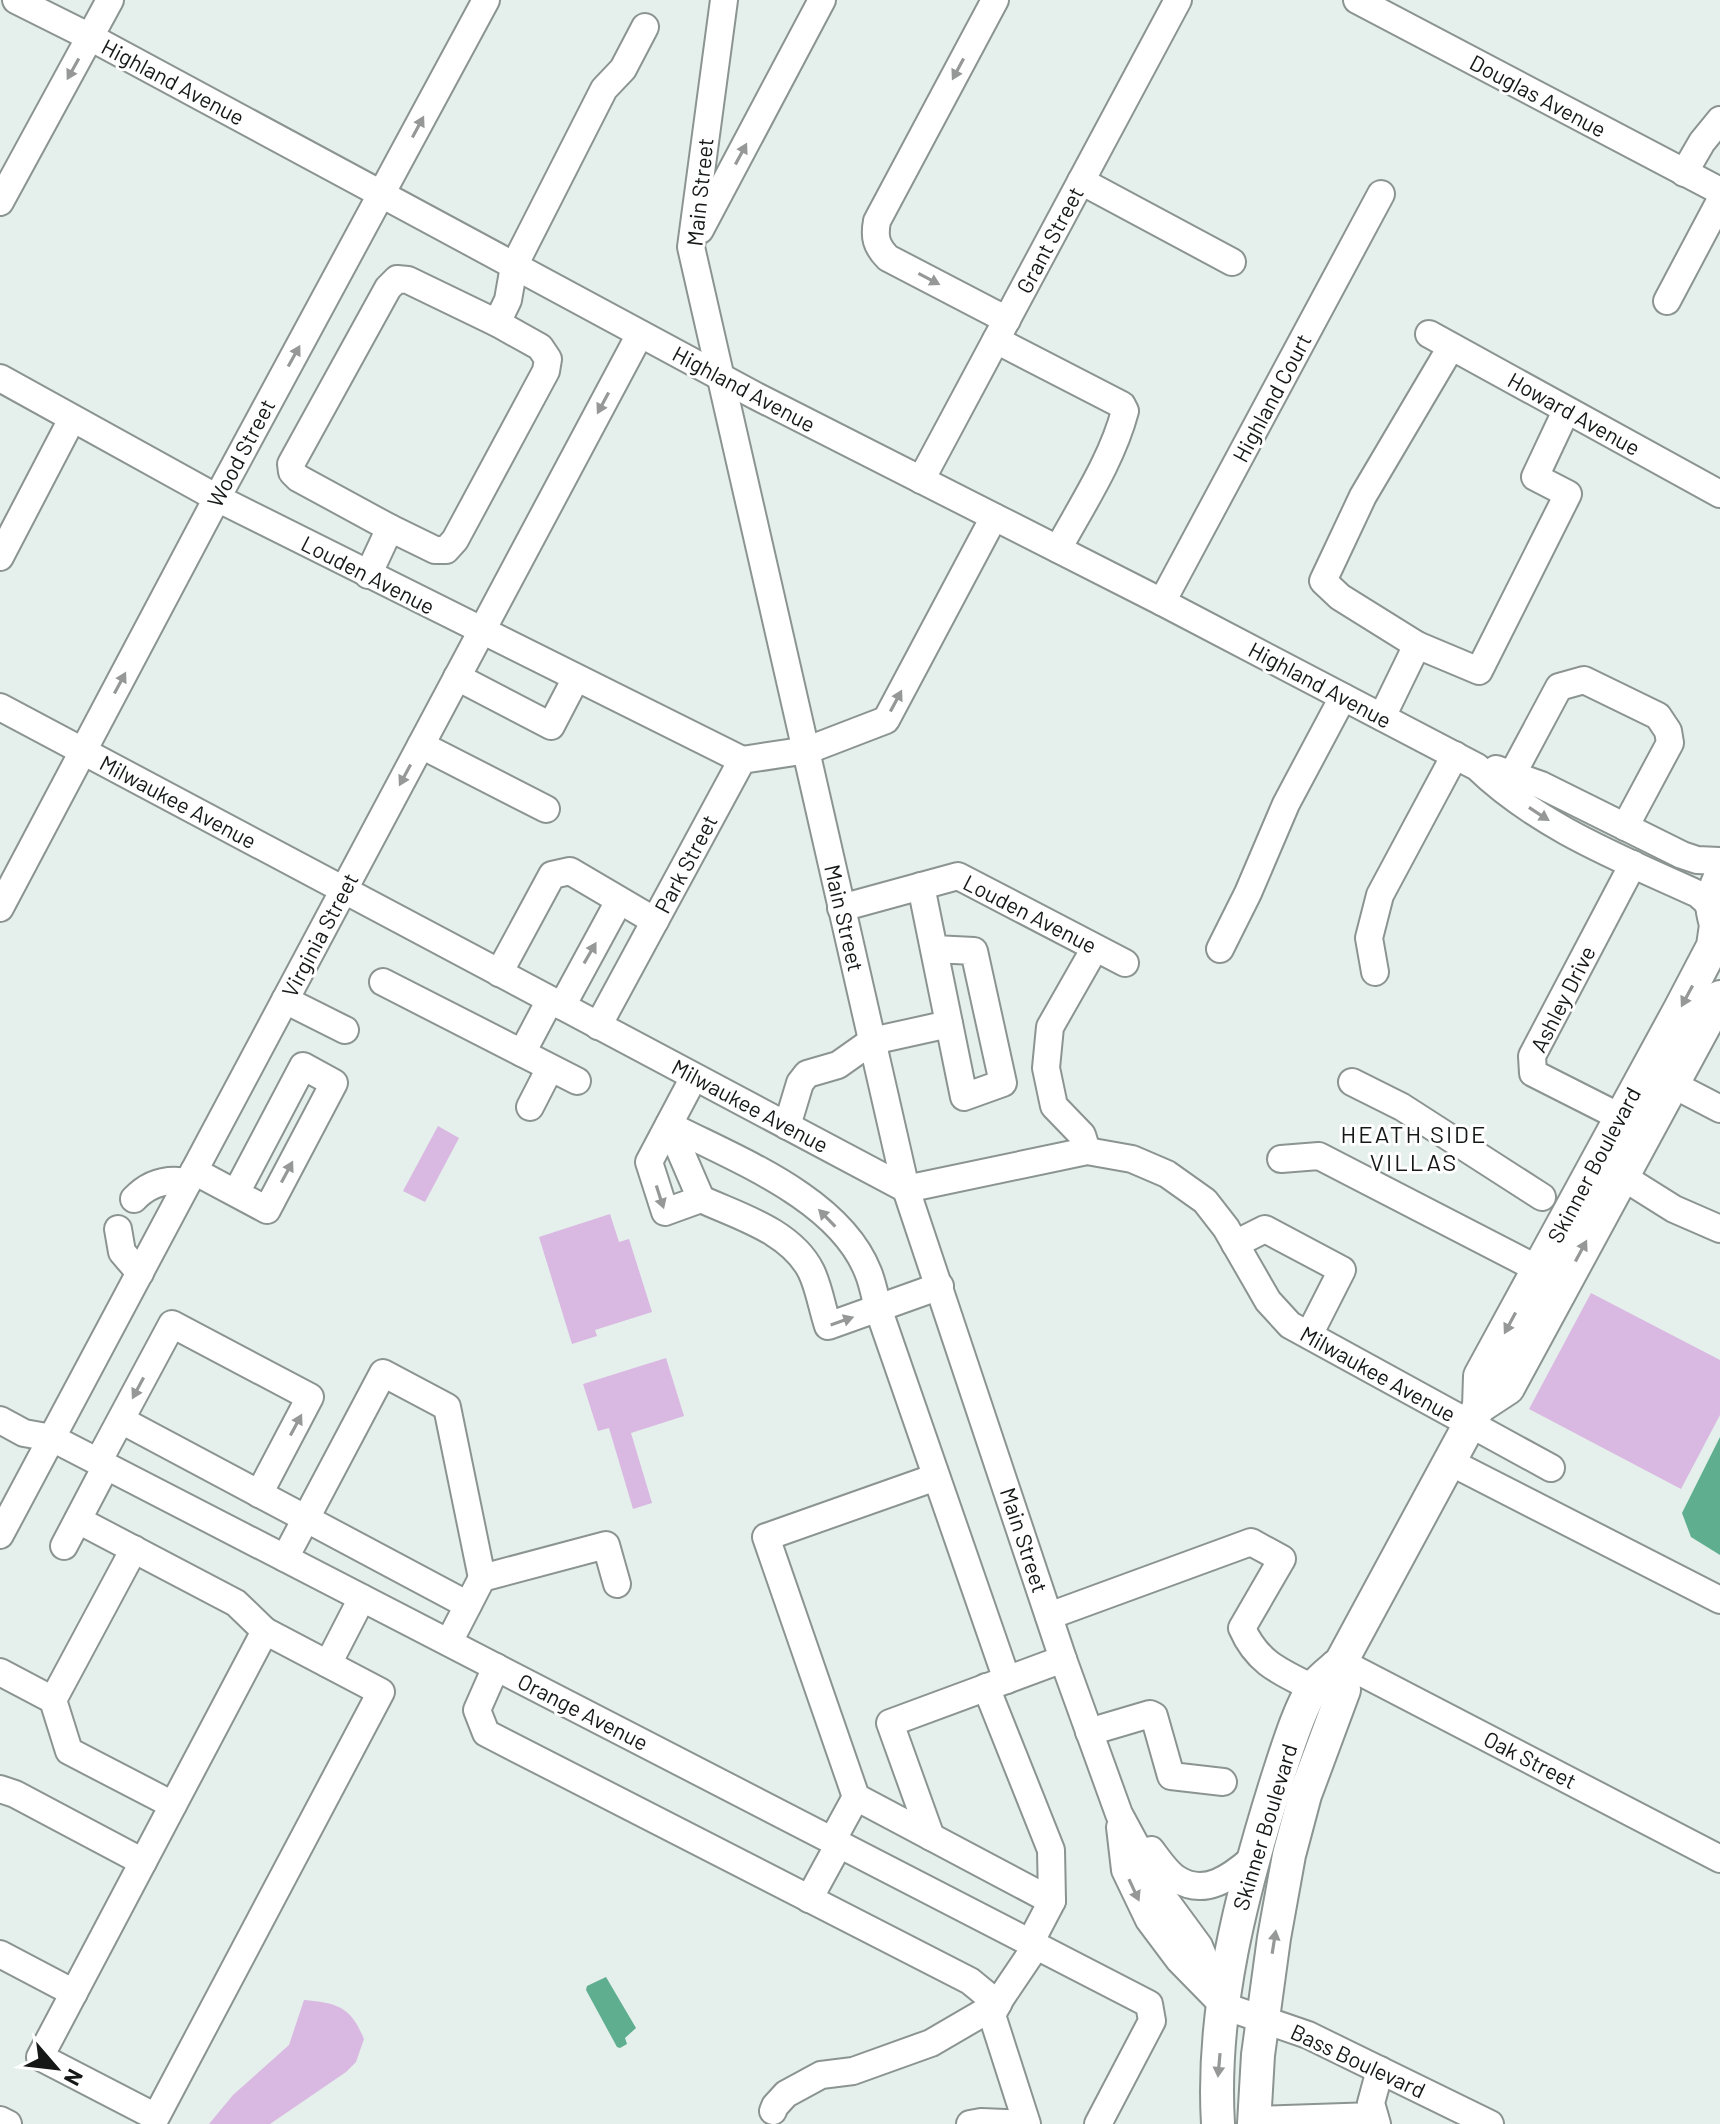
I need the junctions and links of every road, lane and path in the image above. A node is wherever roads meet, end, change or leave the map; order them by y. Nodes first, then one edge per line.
1 (16, 0) edge
2 (110, 0) edge
3 (486, 0) edge
4 (724, 0) edge
5 (822, 0) edge
6 (995, 0) edge
7 (1178, 0) edge
8 (1357, 0) edge
9 (645, 27) dead end
10 (90, 37) junction
11 (1720, 120) edge
12 (1684, 173) junction
13 (1081, 181) junction
14 (1720, 191) edge
15 (382, 194) junction
16 (1381, 194) dead end
17 (1720, 201) edge
18 (0, 202) edge
19 (691, 247) junction
20 (1232, 262) dead end
21 (514, 266) junction
22 (1667, 301) dead end
23 (497, 323) junction
24 (1001, 330) junction
25 (640, 334) junction
26 (720, 377) junction
27 (0, 378) edge
28 (1566, 411) junction
29 (72, 419) junction
30 (921, 480) junction
31 (1720, 494) edge
32 (217, 498) junction
33 (994, 517) junction
34 (390, 528) junction
35 (1058, 549) junction
36 (0, 557) edge
37 (368, 575) junction
38 (1162, 602) junction
39 (481, 632) junction
40 (1417, 645) junction
41 (457, 677) junction
42 (576, 678) junction
43 (1343, 697) junction
44 (0, 707) edge
45 (1382, 717) junction
46 (421, 745) junction
47 (808, 750) junction
48 (84, 752) junction
49 (742, 760) junction
50 (1466, 761) junction
51 (1513, 773) junction
52 (546, 809) dead end
53 (1625, 827) junction
54 (1720, 861) edge
55 (1633, 864) junction
56 (1720, 877) edge
57 (921, 886) junction
58 (344, 890) junction
59 (619, 901) junction
60 (0, 908) edge
61 (841, 908) junction
62 (655, 921) junction
63 (1716, 923) edge
64 (1095, 948) junction
65 (934, 949) junction
66 (1220, 949) dead end
67 (1125, 963) dead end
68 (1375, 972) dead end
69 (499, 973) junction
70 (383, 982) dead end
71 (285, 1000) junction
72 (556, 1003) junction
73 (1716, 1014) edge
74 (949, 1024) junction
75 (598, 1026) junction
76 (345, 1030) dead end
77 (872, 1041) junction
78 (522, 1053) junction
79 (550, 1068) junction
80 (694, 1077) junction
81 (577, 1081) dead end
82 (1352, 1082) dead end
83 (1672, 1084) junction
84 (530, 1107) dead end
85 (1720, 1109) edge
86 (1608, 1111) junction
87 (669, 1125) junction
88 (787, 1126) junction
89 (1087, 1151) junction
90 (1281, 1159) dead end
91 (191, 1177) junction
92 (1623, 1177) junction
93 (906, 1189) junction
94 (236, 1193) junction
95 (1542, 1197) dead end
96 (134, 1199) dead end
97 (701, 1199) junction
98 (118, 1229) dead end
99 (1720, 1229) edge
100 (1235, 1244) junction
101 (1524, 1263) junction
102 (140, 1273) junction
103 (940, 1286) junction
104 (878, 1308) junction
105 (1309, 1335) junction
106 (1475, 1416) junction
107 (0, 1420) edge
108 (121, 1420) junction
109 (52, 1438) junction
110 (1450, 1462) junction
111 (102, 1464) junction
112 (1551, 1468) dead end
113 (936, 1477) junction
114 (259, 1494) junction
115 (306, 1518) junction
116 (78, 1520) junction
117 (0, 1534) edge
118 (64, 1546) dead end
119 (134, 1549) junction
120 (285, 1558) junction
121 (482, 1578) junction
122 (617, 1584) dead end
123 (362, 1598) junction
124 (1720, 1600) edge
125 (468, 1605) junction
126 (1049, 1616) junction
127 (265, 1631) junction
128 (449, 1642) junction
129 (1063, 1659) junction
130 (1341, 1662) junction
131 (328, 1664) junction
132 (496, 1667) junction
133 (0, 1672) edge
134 (996, 1683) junction
135 (1313, 1688) junction
136 (53, 1700) junction
137 (1089, 1732) junction
138 (1223, 1782) dead end
139 (0, 1789) edge
140 (856, 1797) junction
141 (173, 1805) junction
142 (1119, 1814) junction
143 (931, 1837) junction
144 (835, 1842) junction
145 (1252, 1859) junction
146 (1720, 1859) edge
147 (143, 1862) junction
148 (809, 1899) junction
149 (1052, 1901) junction
150 (1033, 1944) junction
151 (0, 1954) edge
152 (74, 1993) junction
153 (998, 2004) junction
154 (1224, 2006) junction
155 (1262, 2020) junction
156 (1380, 2070) junction
157 (773, 2111) dead end
158 (0, 2120) edge
159 (1376, 2120) edge
160 (1254, 2122) edge
161 (8, 2124) edge
162 (970, 2124) edge
163 (1027, 2124) edge
164 (1033, 2124) edge
165 (1098, 2124) edge
166 (1218, 2124) edge
167 (1490, 2124) edge

1 - 10 street, Highland Avenue
2 - 10 street
15 -> 3 street, Wood Street
4 - 19 street, Main Street
19 -> 5 street
6 -> 24 street
7 - 13 street, Grant Street
8 - 12 street, Douglas Avenue
9 - 21 street
10 - 15 street, Highland Avenue
10 -> 18 street
11 - 12 street
12 - 14 street, Douglas Avenue
13 - 20 street
13 - 24 street, Grant Street
15 - 21 street, Highland Avenue
32 -> 15 street, Wood Street
16 - 38 street, Highland Court
17 - 22 street
19 - 26 street, Main Street
21 - 23 street
21 - 25 street, Highland Avenue
23 - 34 street
23 - 34 street
24 - 30 street, Grant Street
24 - 35 street
25 - 26 street, Highland Avenue
25 -> 39 street, Virginia Street
26 - 30 street, Highland Avenue
26 - 47 street, Main Street
27 - 29 street, Louden Avenue
28 - 31 street, Howard Avenue
28 - 40 street
28 - 40 street, Howard Avenue
29 - 32 street, Louden Avenue
29 - 36 street
30 - 33 street, Highland Avenue
32 - 37 street, Louden Avenue
48 -> 32 street, Wood Street
33 - 35 street, Highland Avenue
47 -> 33 street
34 - 37 street
35 - 38 street, Highland Avenue
37 - 39 street, Louden Avenue
38 - 43 street, Highland Avenue
39 - 41 street, Virginia Street
39 - 42 street, Louden Avenue
40 - 45 street
41 - 42 street
41 - 46 street, Virginia Street
42 - 49 street, Louden Avenue
43 - 45 street, Highland Avenue
43 - 66 street
44 - 48 street, Milwaukee Avenue
45 - 50 street, Highland Avenue
46 - 52 street
46 -> 58 street, Virginia Street
47 - 49 street
47 - 61 street, Main Street
48 - 58 street, Milwaukee Avenue
48 - 60 street, Wood Street
49 - 62 street, Park Street
50 - 51 street, Highland Avenue
50 -> 55 street, Highland Avenue
50 - 68 street
51 - 53 street, Highland Avenue
51 - 53 street
53 - 54 street, Highland Avenue
55 - 63 street, Highland Avenue
55 - 86 street, Ashley Drive
56 - 63 main road, Skinner Boulevard
57 - 61 street, Louden Avenue
57 - 64 street, Louden Avenue
57 - 65 street
58 - 69 street, Milwaukee Avenue
58 - 71 street, Virginia Street
59 - 62 street
59 - 69 street
72 -> 59 street
61 - 77 street, Main Street
62 - 75 street, Park Street
63 -> 86 main road, Skinner Boulevard
64 - 67 street, Louden Avenue
64 - 89 street
65 - 74 street
65 - 74 street
69 - 72 street, Milwaukee Avenue
70 - 78 street
71 - 76 street
71 - 91 street, Virginia Street
72 - 75 street, Milwaukee Avenue
72 - 78 street
73 - 83 main road, Skinner Boulevard
74 - 77 street
75 - 80 street, Milwaukee Avenue
77 - 88 street
77 - 93 street, Main Street
78 - 79 street
79 - 81 street
79 - 84 street
80 - 87 street
80 - 88 street, Milwaukee Avenue
82 - 95 street
83 - 85 street
83 - 92 main road, Skinner Boulevard
86 - 101 main road, Skinner Boulevard
87 - 97 street
87 -> 97 street
104 -> 87 street
88 - 93 street, Milwaukee Avenue
89 - 93 street, Milwaukee Avenue
89 - 100 street, Milwaukee Avenue
90 - 101 street
91 - 94 street
91 - 96 street
91 - 102 street, Virginia Street
92 - 99 street
106 -> 92 main road, Skinner Boulevard
93 - 103 street, Main Street
94 -> 94 street
97 -> 104 street
98 - 102 street
100 - 105 street, Milwaukee Avenue
100 - 105 street
101 -> 106 main road, Skinner Boulevard
102 - 109 street, Virginia Street
103 - 104 street
103 - 126 street, Main Street
104 - 113 street
105 - 106 street, Milwaukee Avenue
106 - 110 main road, Skinner Boulevard
106 - 112 street, Milwaukee Avenue
107 - 109 street, Orange Avenue
108 - 111 street
108 - 114 street
114 -> 108 street
109 - 111 street, Orange Avenue
109 - 117 street, Virginia Street
110 - 124 street
110 - 130 main road, Skinner Boulevard
111 - 116 street
111 - 120 street, Orange Avenue
113 - 134 street
113 - 140 street
114 - 115 street
115 - 120 street
115 - 121 street
115 - 125 street
116 - 118 street
116 - 119 street
119 - 127 street
119 - 136 street
120 - 123 street, Orange Avenue
121 - 122 street
121 - 125 street
123 - 128 street, Orange Avenue
123 - 131 street
125 - 128 street
126 - 129 street, Main Street
126 - 135 street
127 - 131 street
127 - 141 street
128 - 132 street, Orange Avenue
129 - 134 street
129 - 137 street, Main Street
130 - 135 main road, Skinner Boulevard
130 - 146 street, Oak Street
155 -> 130 main road, Skinner Boulevard
131 - 152 street
132 - 144 street, Orange Avenue
132 - 148 street
133 - 136 street
134 - 143 street
134 - 149 street
135 - 145 main road, Skinner Boulevard
136 - 141 street
137 - 138 street
137 - 142 street, Main Street
139 - 147 street
140 - 143 street
140 - 144 street
141 - 147 street
142 - 145 street
142 - 154 street, Main Street
143 - 149 street
144 - 148 street
144 - 150 street, Orange Avenue
145 - 154 main road, Skinner Boulevard
147 - 152 street
148 - 153 street
149 - 150 street
150 - 153 street
150 - 165 street, Orange Avenue
151 - 152 street
153 - 157 street
153 - 163 street
154 - 155 street, Bass Boulevard
154 -> 166 main road, Main Street
155 - 156 street, Bass Boulevard
155 - 160 main road
156 - 159 street
156 - 167 street, Bass Boulevard
158 - 161 street
159 - 160 street
162 - 163 street
163 - 164 street

